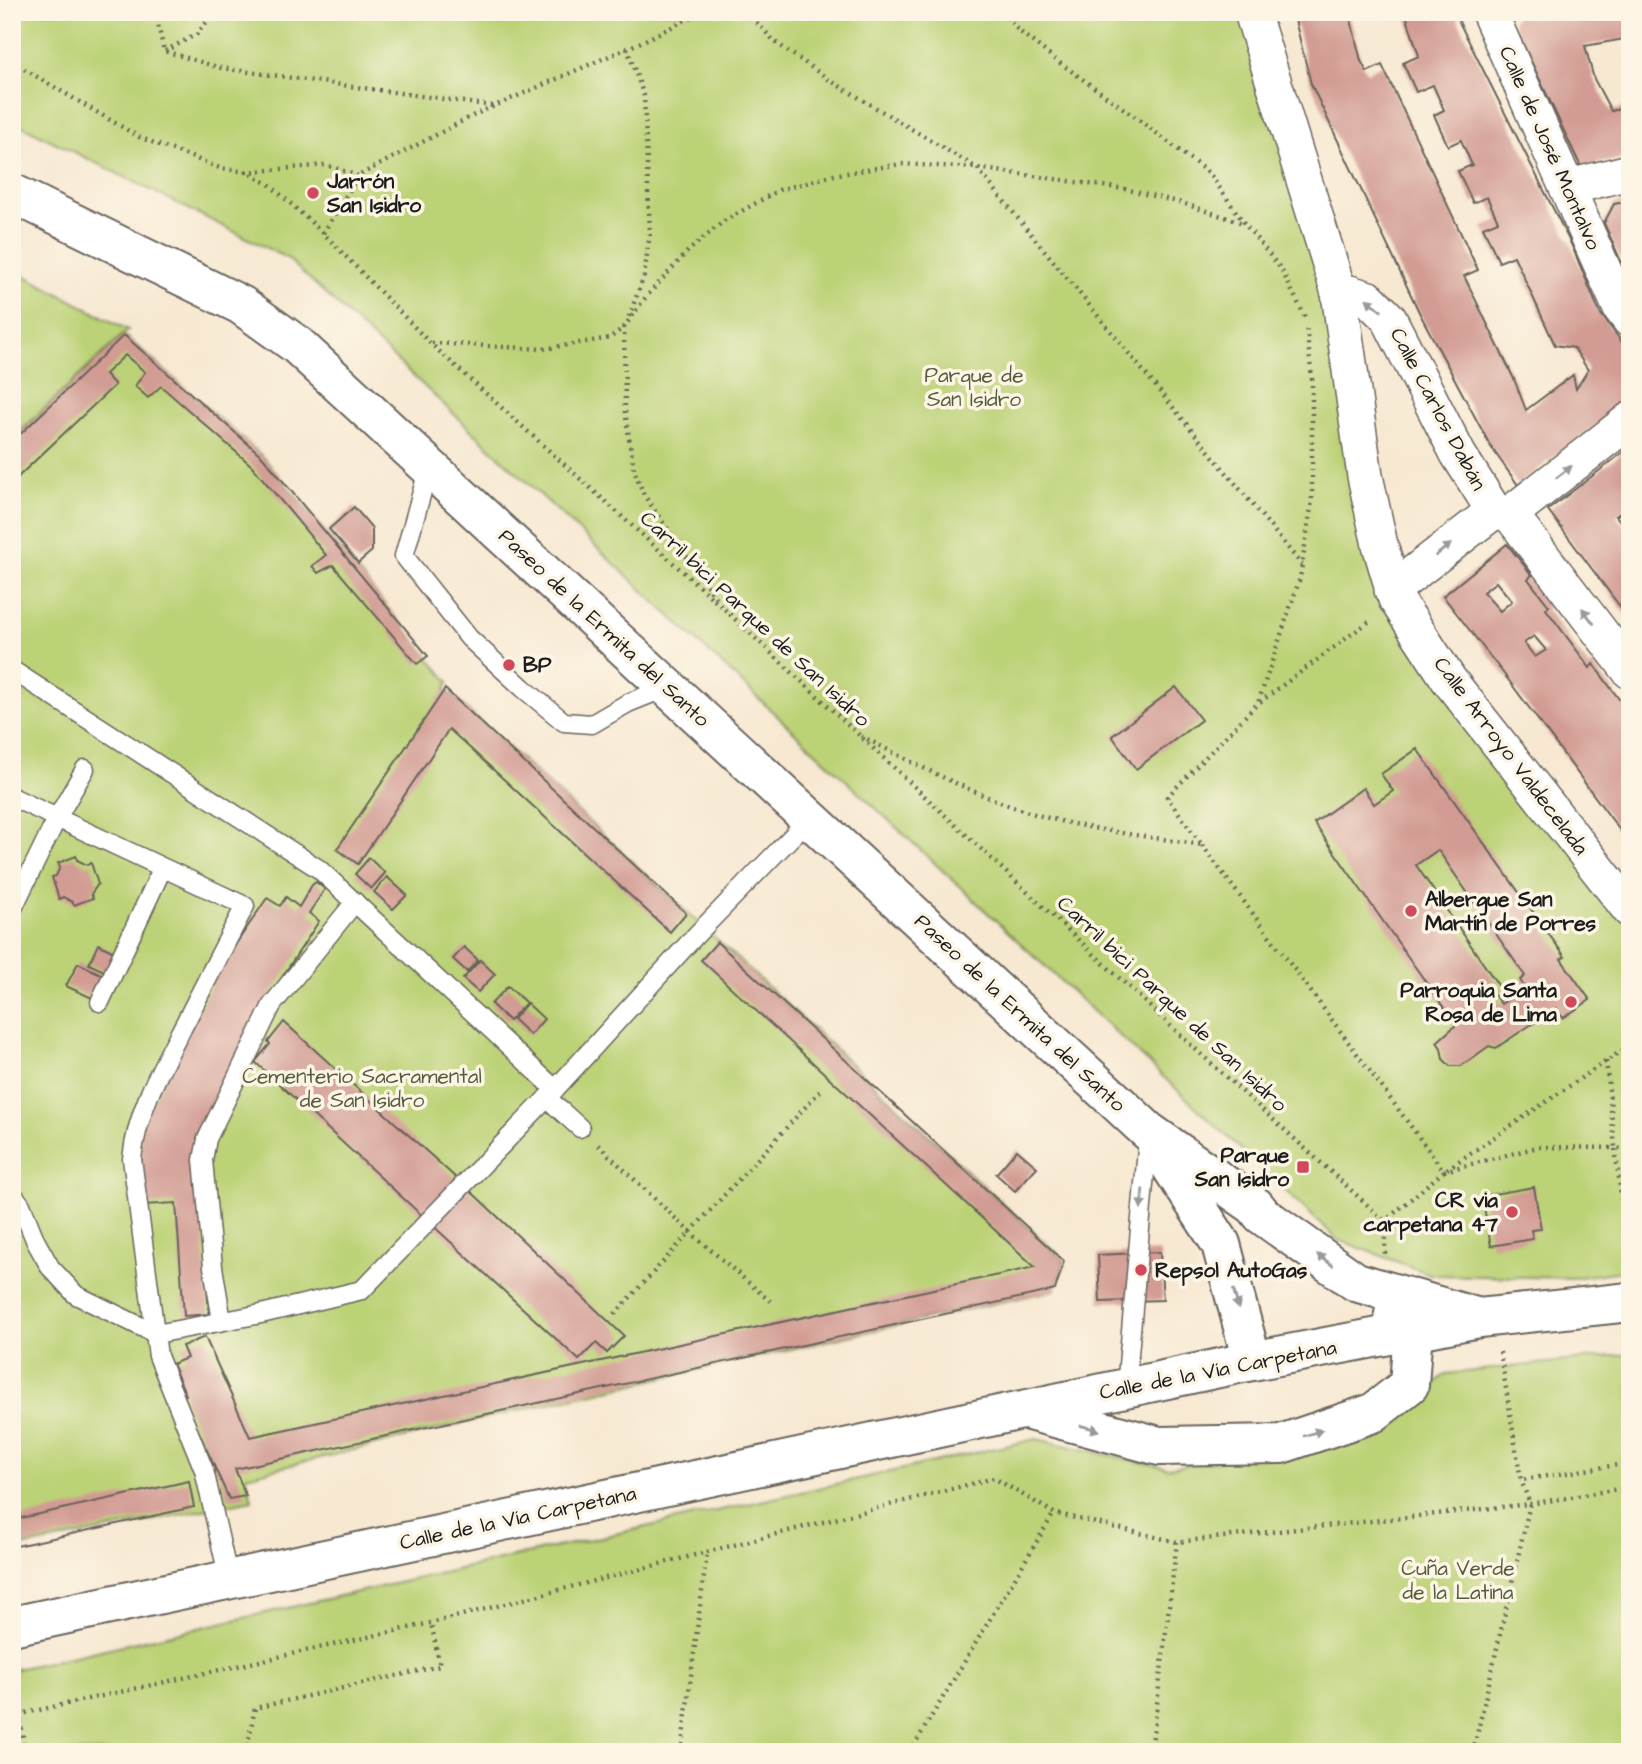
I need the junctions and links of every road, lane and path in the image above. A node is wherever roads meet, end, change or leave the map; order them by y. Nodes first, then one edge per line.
1 (155, 12) edge
2 (215, 12) edge
3 (702, 12) edge
4 (747, 12) edge
5 (1002, 12) edge
6 (1252, 12) edge
7 (1489, 12) edge
8 (627, 48) junction
9 (164, 51) junction
10 (12, 62) edge
11 (494, 106) junction
12 (977, 168) junction
13 (246, 172) junction
14 (1630, 172) edge
15 (358, 176) junction
16 (1569, 187) junction
17 (12, 193) edge
18 (1244, 223) junction
19 (323, 233) junction
20 (1339, 293) junction
21 (1630, 320) edge
22 (625, 327) junction
23 (430, 343) junction
24 (1630, 420) edge
25 (429, 467) junction
26 (1502, 512) junction
27 (1302, 565) junction
28 (1390, 601) junction
29 (722, 607) junction
30 (12, 670) edge
31 (1630, 671) edge
32 (668, 687) junction
33 (1258, 703) junction
34 (856, 734) junction
35 (85, 769) dead end
36 (12, 797) edge
37 (57, 818) junction
38 (810, 818) junction
39 (1202, 845) junction
40 (162, 869) junction
41 (355, 902) junction
42 (12, 910) edge
43 (1630, 910) edge
44 (100, 1002) dead end
45 (1630, 1045) edge
46 (1606, 1061) junction
47 (820, 1091) dead end
48 (551, 1094) junction
49 (580, 1128) joint
50 (1148, 1131) junction
51 (1615, 1148) junction
52 (1630, 1150) edge
53 (1444, 1171) junction
54 (12, 1193) edge
55 (1385, 1220) junction
56 (690, 1231) junction
57 (1630, 1266) edge
58 (1370, 1285) junction
59 (771, 1301) dead end
60 (1630, 1302) edge
61 (615, 1314) dead end
62 (1487, 1317) junction
63 (222, 1321) junction
64 (1413, 1330) junction
65 (156, 1334) junction
66 (1252, 1361) junction
67 (1126, 1388) junction
68 (1024, 1410) junction
69 (1630, 1463) edge
70 (1521, 1480) junction
71 (1630, 1487) edge
72 (1530, 1504) junction
73 (1054, 1513) junction
74 (1177, 1542) junction
75 (707, 1553) junction
76 (229, 1580) junction
77 (431, 1623) junction
78 (12, 1626) edge
79 (19, 1714) junction
80 (12, 1716) edge
81 (26, 1752) edge
82 (246, 1752) edge
83 (681, 1752) edge
84 (909, 1752) edge
85 (1151, 1752) edge
86 (1473, 1752) edge

1 - 9 path
2 - 9 path
3 - 8 path
4 - 12 path
5 - 18 path
6 - 20 street
7 - 16 street, Calle de José Montalvo
8 - 11 path
8 - 22 path
9 - 11 path
10 - 13 path, Carril bici Parque de San Isidro
11 - 15 path
12 - 18 path
12 - 22 path
12 - 27 path
13 - 15 path
13 - 19 path, Carril bici Parque de San Isidro
14 - 16 street
15 - 19 path
16 - 21 street, Calle de José Montalvo
17 - 25 street, Paseo de la Ermita del Santo
18 - 27 path
19 - 23 path, Carril bici Parque de San Isidro
26 -> 20 street, Calle Carlos Dabán
20 - 28 street
22 - 23 path
22 - 29 path
23 - 29 path, Carril bici Parque de San Isidro
26 -> 24 street
25 - 32 street, Paseo de la Ermita del Santo
25 - 32 lane
28 -> 26 street
31 -> 26 street, Calle Carlos Dabán
27 - 33 path
28 - 33 path
28 - 43 street, Calle Arroyo Valdecelada
29 - 34 path, Carril bici Parque de San Isidro
30 - 41 lane
32 - 38 street, Paseo de la Ermita del Santo
33 - 39 path
34 - 39 path
34 - 55 path, Carril bici Parque de San Isidro
35 - 37 lane
36 - 37 lane
37 - 40 lane
37 - 42 lane
38 - 48 lane
38 - 50 street, Paseo de la Ermita del Santo
39 - 53 path
40 - 44 lane
40 - 65 lane
41 - 48 lane
41 - 63 lane
45 - 46 path
46 - 51 path
46 - 53 path
47 - 56 path
48 - 49 lane
48 - 63 lane
49 - 56 path
58 -> 50 street, Paseo de la Ermita del Santo
50 -> 66 street, Paseo de la Ermita del Santo
50 -> 67 lane
51 - 52 path
51 - 53 path
51 - 57 path
53 - 55 path
54 - 65 lane
55 - 58 path
56 - 59 path
56 - 61 path
58 - 62 street, Paseo de la Ermita del Santo
58 - 64 street
60 - 62 street, Calle de la Vía Carpetana
62 - 64 street, Calle de la Vía Carpetana
62 - 70 path
63 - 65 lane
64 - 66 street, Calle de la Vía Carpetana
68 -> 64 street, Calle de la Vía Carpetana
65 - 76 lane
66 - 67 street, Calle de la Vía Carpetana
67 - 68 street, Calle de la Vía Carpetana
68 - 76 street, Calle de la Vía Carpetana
69 - 70 path
70 - 72 path
71 - 72 path
72 - 74 path
72 - 86 path
73 - 74 path
73 - 75 path
73 - 84 path
74 - 85 path
75 - 77 path
75 - 83 path
76 - 78 street, Calle de la Vía Carpetana
77 - 79 path
77 - 82 path
79 - 80 path
79 - 81 path

